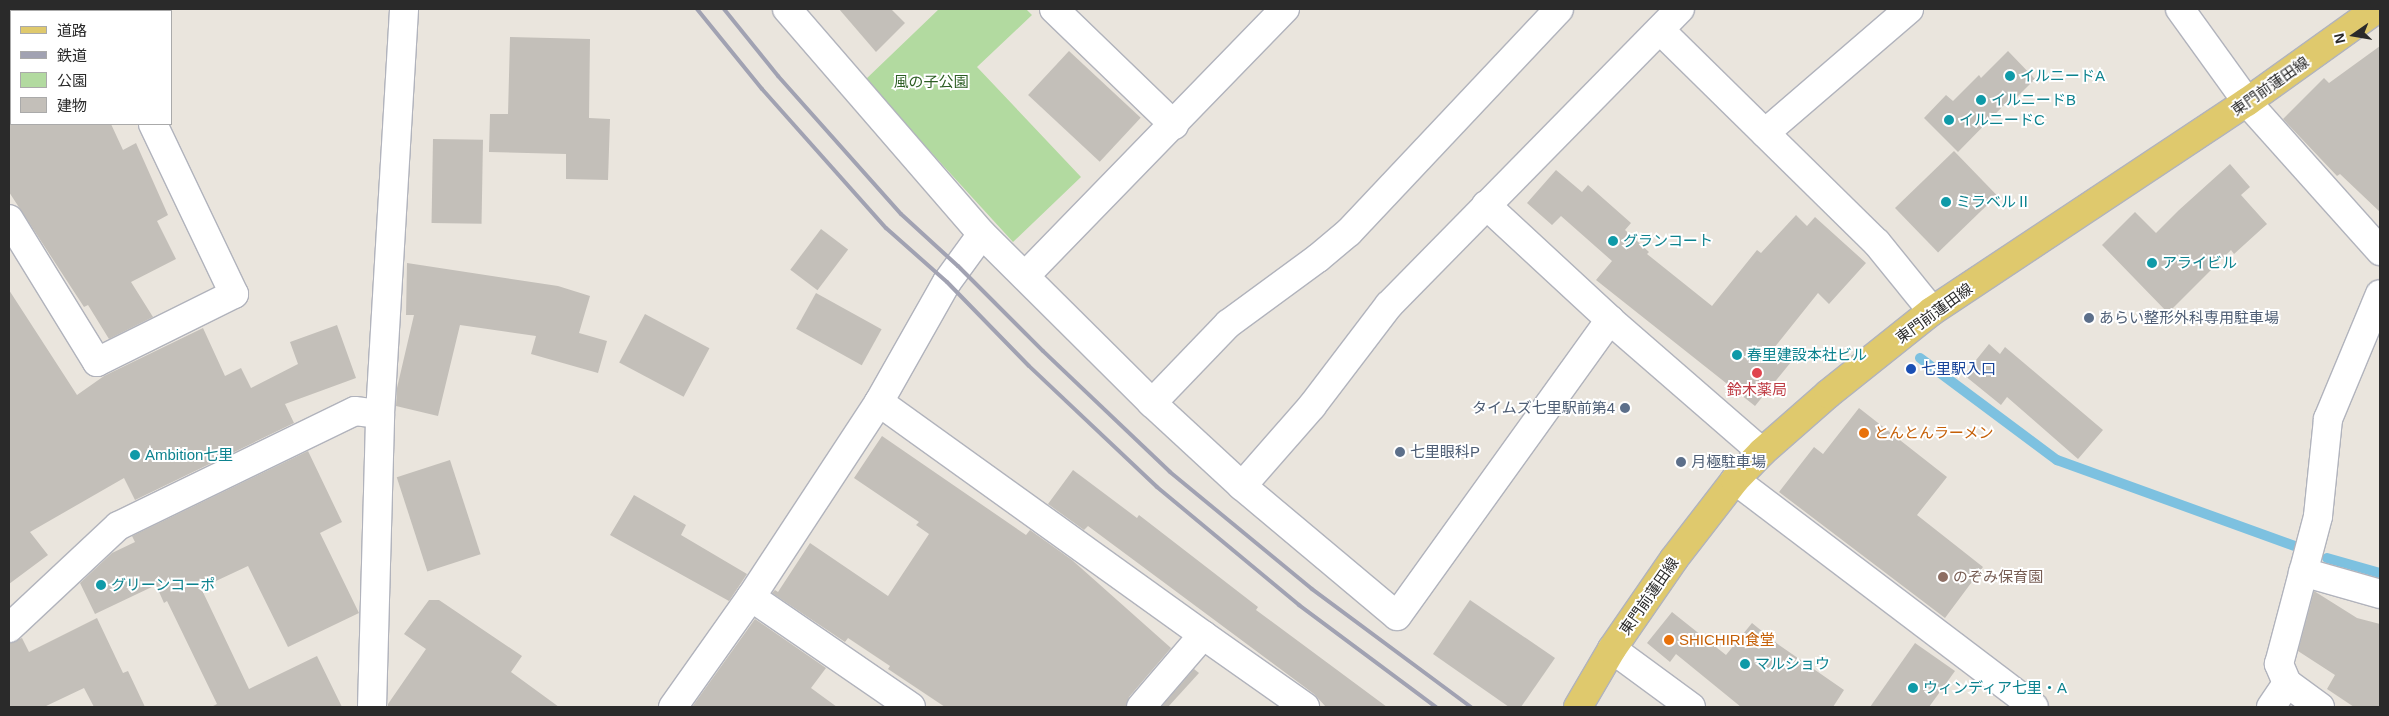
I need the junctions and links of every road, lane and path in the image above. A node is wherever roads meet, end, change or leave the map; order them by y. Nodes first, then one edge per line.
1 (404, 9) edge
2 (786, 9) edge
3 (1054, 9) edge
4 (1285, 9) edge
5 (1559, 9) edge
6 (1680, 9) edge
7 (1909, 9) edge
8 (2180, 9) edge
9 (2377, 9) edge
10 (1660, 30) junction
11 (2247, 102) junction
12 (153, 125) edge
13 (1174, 125) junction
14 (1765, 132) junction
15 (1486, 205) junction
16 (9, 219) edge
17 (982, 234) junction
18 (2380, 251) edge
19 (1025, 276) junction
20 (2380, 294) edge
21 (1932, 311) junction
22 (1610, 320) junction
23 (879, 402) junction
24 (1152, 404) junction
25 (380, 414) junction
26 (1762, 452) junction
27 (1735, 480) junction
28 (1242, 486) junction
29 (2303, 572) junction
30 (2380, 594) edge
31 (751, 597) junction
32 (9, 628) edge
33 (1203, 635) junction
34 (1612, 649) junction
35 (2287, 683) junction
36 (372, 707) edge
37 (673, 707) edge
38 (911, 707) edge
39 (1142, 707) edge
40 (1305, 707) edge
41 (1578, 707) edge
42 (1691, 707) edge
43 (2034, 707) edge
44 (2271, 707) edge
45 (2320, 707) edge

1 - 25 street
2 - 17 street
3 - 13 street
4 - 13 street
5 - 24 street
6 - 10 street
7 - 14 street
8 - 11 street
9 - 11 main road, 東門前蓮田線
10 - 14 street
10 - 15 street
11 - 18 street
11 - 21 main road, 東門前蓮田線
12 - 16 street
13 - 19 street
14 - 21 street
15 - 22 street
15 - 28 street
17 - 19 street
17 - 23 street
19 - 24 street
20 - 29 street
21 - 26 main road, 東門前蓮田線
22 - 26 street
22 - 28 street
23 - 31 street
23 - 33 street
24 - 28 street
25 - 32 street
25 - 36 street
26 - 27 main road, 東門前蓮田線
27 - 34 main road, 東門前蓮田線
27 - 43 street
29 - 30 street
29 - 35 street
31 - 37 street
31 - 38 street
33 - 39 street
33 - 40 street
34 - 41 main road, 東門前蓮田線
34 - 42 street
35 - 44 street
35 - 45 street

